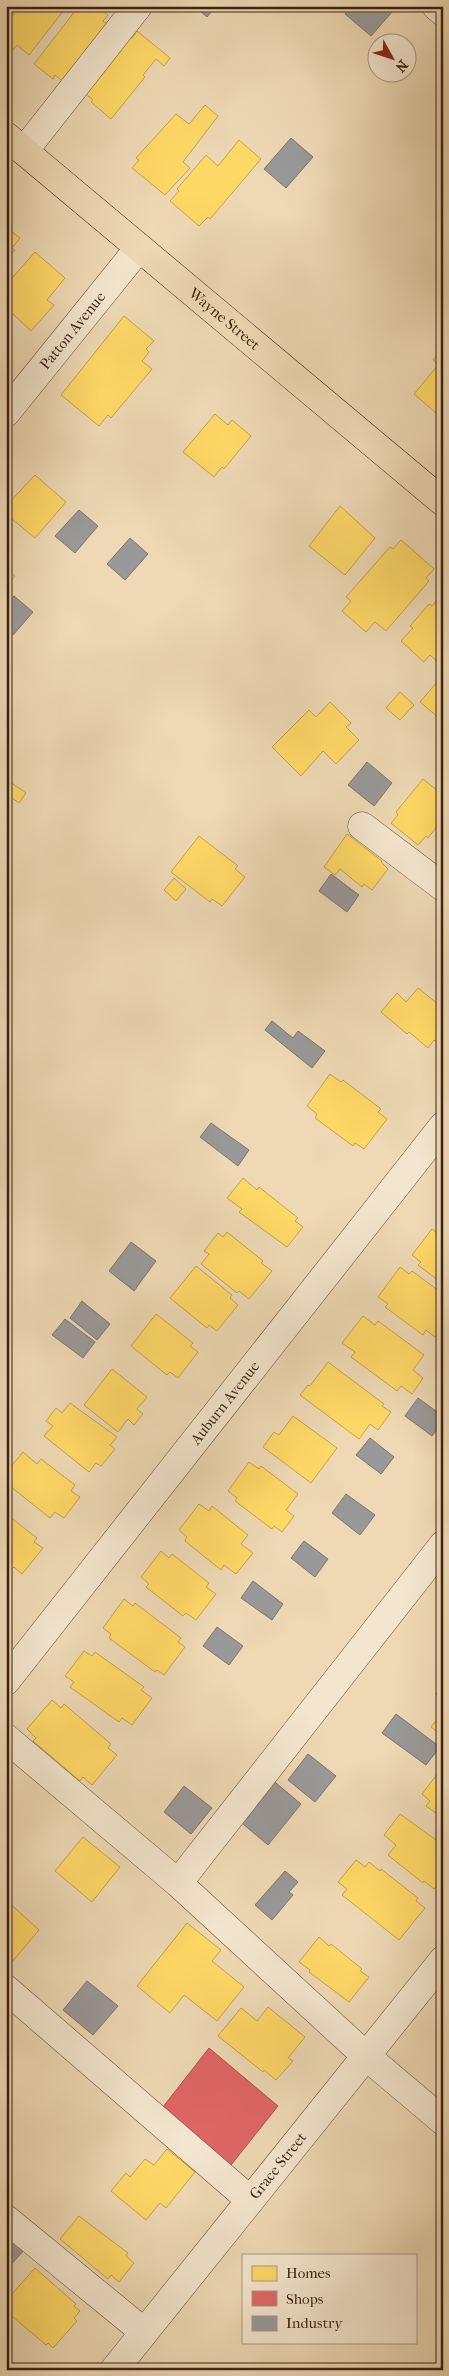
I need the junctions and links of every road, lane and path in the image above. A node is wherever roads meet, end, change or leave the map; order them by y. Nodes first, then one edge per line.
1 (138, 6) edge
2 (436, 6) edge
3 (443, 12) edge
4 (15, 144) edge
5 (139, 248) junction
6 (6, 413) edge
7 (443, 502) edge
8 (362, 826) dead end
9 (443, 887) edge
10 (443, 1126) edge
11 (443, 1545) edge
12 (6, 1681) edge
13 (6, 1738) edge
14 (178, 1883) junction
15 (443, 1960) edge
16 (6, 1989) edge
17 (366, 2056) junction
18 (443, 2121) edge
19 (250, 2200) junction
20 (6, 2219) edge
21 (144, 2332) junction
22 (114, 2370) edge

1 - 4 street
2 - 3 street
4 - 5 main road, Wayne Street
5 - 6 street, Patton Avenue
5 - 7 main road, Wayne Street
8 - 9 street
10 - 12 street, Auburn Avenue
11 - 14 street
13 - 14 street
14 - 17 street
15 - 17 street, Grace Street
16 - 19 street
17 - 18 street
17 - 19 street, Grace Street
19 - 21 street, Grace Street
20 - 21 street
21 - 22 street, Grace Street

